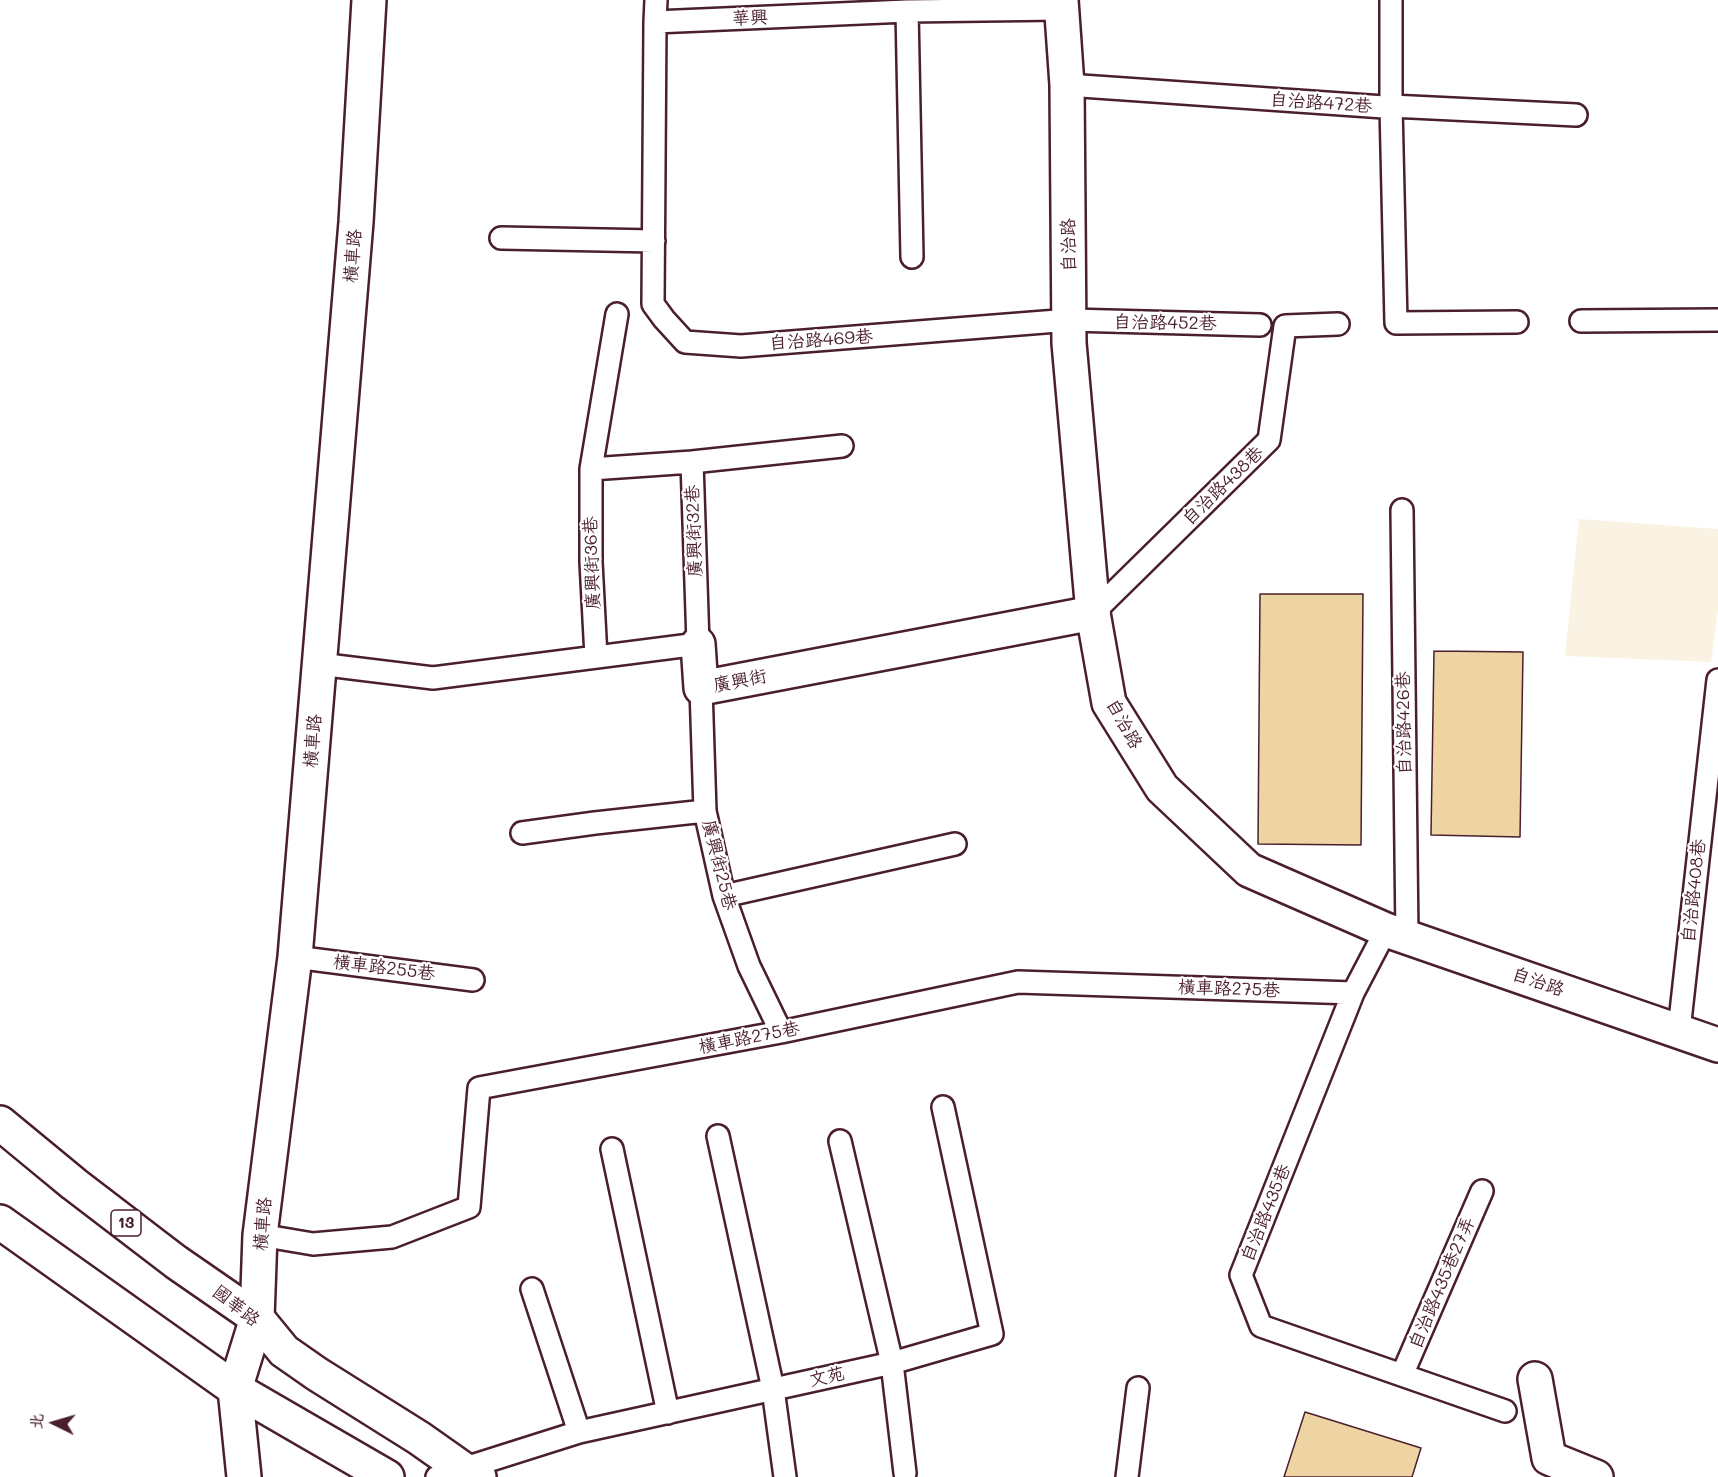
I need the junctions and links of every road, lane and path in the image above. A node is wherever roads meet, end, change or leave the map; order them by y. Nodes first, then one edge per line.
1 (369, 0) edge
2 (656, 0) edge
3 (1391, 0) edge
4 (1061, 4) edge
5 (907, 11) junction
6 (655, 21) junction
7 (1067, 85) junction
8 (1391, 106) junction
9 (1576, 115) dead end
10 (501, 238) dead end
11 (654, 241) junction
12 (912, 257) dead end
13 (617, 314) dead end
14 (1070, 320) junction
15 (1718, 320) edge
16 (1581, 321) dead end
17 (1517, 322) dead end
18 (1338, 324) dead end
19 (1260, 325) dead end
20 (842, 446) dead end
21 (692, 462) junction
22 (591, 469) junction
23 (1402, 510) dead end
24 (1093, 613) junction
25 (698, 644) junction
26 (596, 657) junction
27 (319, 664) junction
28 (701, 688) junction
29 (1717, 692) edge
30 (705, 811) junction
31 (522, 833) dead end
32 (954, 844) dead end
33 (724, 896) junction
34 (1397, 933) junction
35 (295, 957) junction
36 (473, 980) dead end
37 (1353, 993) junction
38 (1679, 1030) junction
39 (781, 1032) junction
40 (1718, 1045) edge
41 (943, 1107) dead end
42 (0, 1123) edge
43 (718, 1136) dead end
44 (840, 1141) dead end
45 (612, 1149) dead end
46 (1482, 1191) dead end
47 (0, 1222) edge
48 (260, 1235) junction
49 (532, 1289) dead end
50 (257, 1318) junction
51 (892, 1363) junction
52 (1402, 1375) junction
53 (1535, 1379) dead end
54 (1138, 1388) dead end
55 (235, 1389) junction
56 (773, 1389) junction
57 (1505, 1411) dead end
58 (668, 1413) junction
59 (579, 1432) junction
60 (905, 1473) dead end
61 (459, 1474) edge
62 (244, 1477) edge
63 (387, 1477) edge
64 (785, 1477) edge
65 (1127, 1477) edge
66 (1596, 1477) edge

1 - 27 street, 橫車路
2 - 6 lane
3 - 8 lane
4 - 5 lane, 華興
4 - 7 street, 自治路
5 - 6 lane, 華興
5 - 12 lane
6 - 11 lane
7 - 8 lane, 自治路472巷
7 - 14 street, 自治路
8 - 9 lane, 自治路472巷
8 - 17 lane
10 - 11 lane
11 - 14 lane, 自治路469巷
13 - 22 lane, 廣興街36巷
14 - 19 lane, 自治路452巷
14 - 24 street, 自治路
15 - 16 lane
18 - 24 lane, 自治路438巷
20 - 21 lane, 廣興街32巷
21 - 22 lane
21 - 25 lane, 廣興街32巷
22 - 26 lane, 廣興街36巷
23 - 34 lane, 自治路426巷
24 - 28 street, 廣興街
24 - 34 street, 自治路
25 - 26 lane
25 - 28 street, 廣興街
26 - 27 lane
27 - 35 street, 橫車路
28 - 30 lane, 廣興街25巷
29 - 38 lane, 自治路408巷
30 - 31 lane
30 - 33 lane, 廣興街25巷
32 - 33 lane
33 - 39 lane, 廣興街25巷
34 - 37 lane, 自治路435巷
34 - 38 street, 自治路
35 - 36 lane, 橫車路255巷
35 - 48 street, 橫車路
37 - 39 lane, 橫車路275巷
37 - 52 lane, 自治路435巷
38 - 40 street, 自治路
39 - 48 lane, 橫車路275巷
41 - 51 lane, 文苑
42 - 50 street, 國華路 / 13
43 - 56 lane
44 - 51 lane
45 - 58 lane
46 - 52 lane, 自治路435巷27弄
47 - 55 street
48 - 50 street, 橫車路
49 - 59 lane
50 - 55 street, 橫車路
50 - 61 street, 國華路 / 13
51 - 56 lane, 文苑
51 - 60 lane
52 - 57 lane, 自治路435巷
53 - 66 street
54 - 65 lane
55 - 62 street, 橫車路
55 - 63 street
56 - 58 lane, 文苑
56 - 64 lane
58 - 59 lane, 文苑
59 - 61 lane, 文苑

